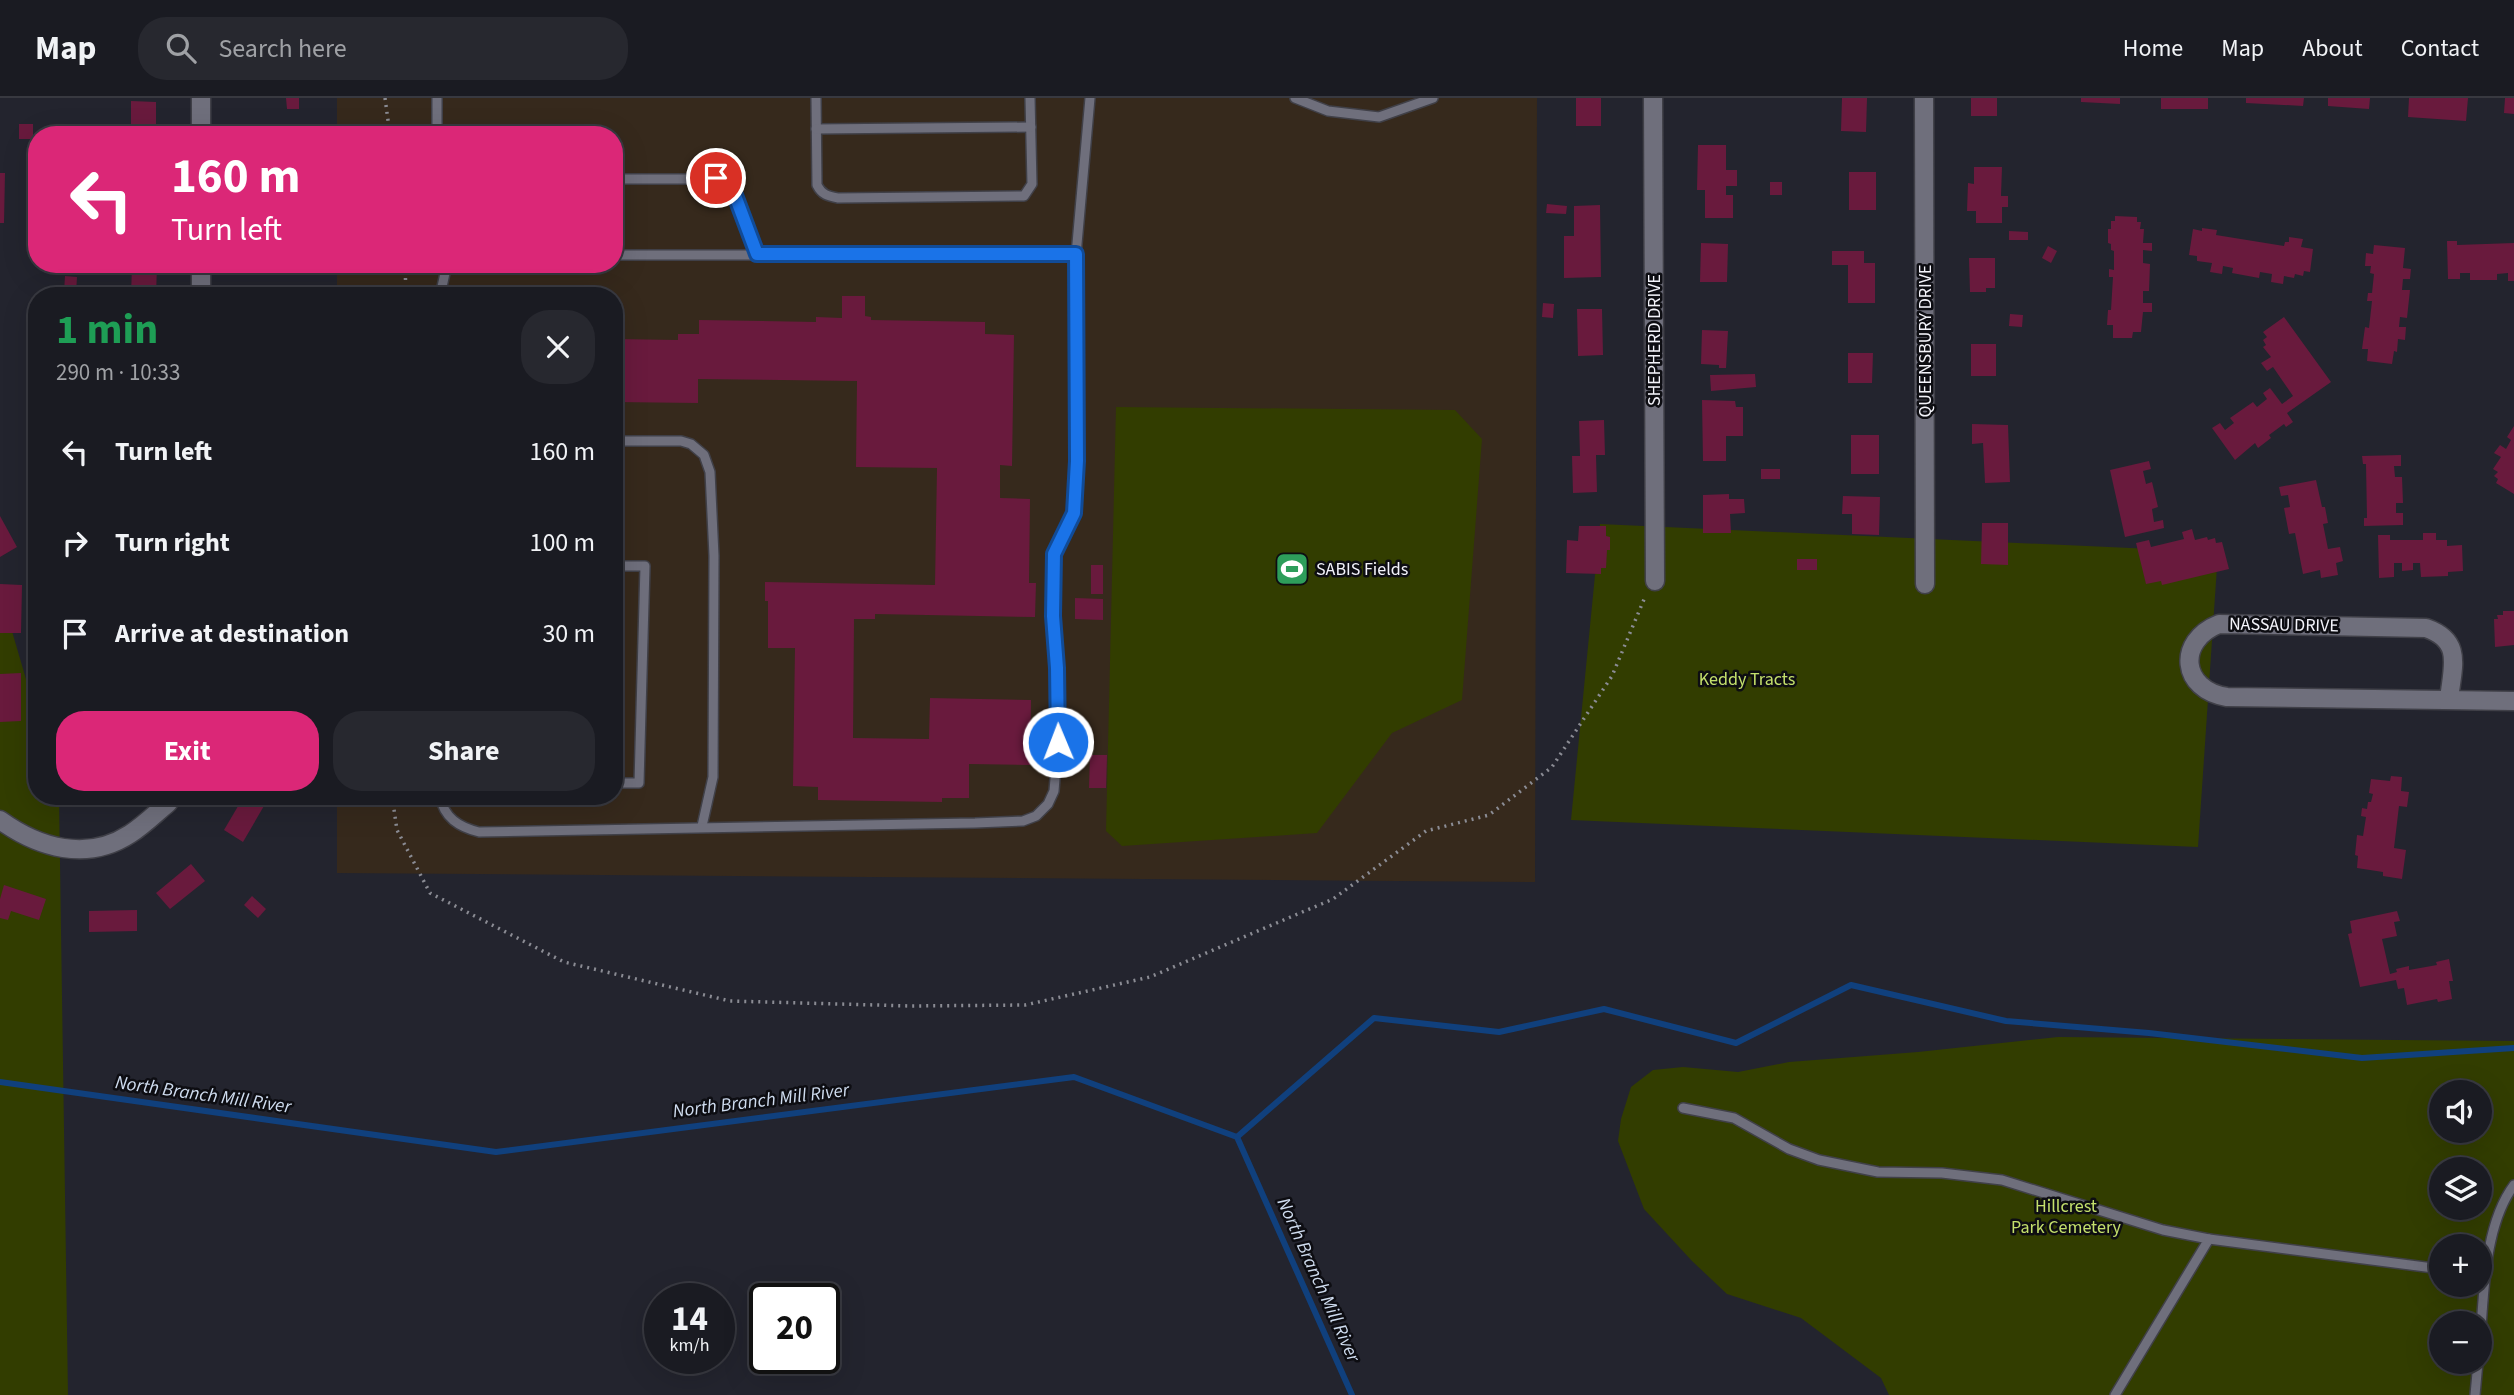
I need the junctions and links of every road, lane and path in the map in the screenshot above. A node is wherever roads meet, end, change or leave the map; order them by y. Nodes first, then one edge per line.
1 (201, 98) edge
2 (385, 98) edge
3 (437, 98) edge
4 (816, 98) edge
5 (1030, 98) edge
6 (1090, 98) edge
7 (1295, 98) edge
8 (1433, 98) edge
9 (1653, 98) edge
10 (1924, 98) edge
11 (201, 126) edge
12 (389, 126) edge
13 (437, 126) edge
14 (1031, 127) junction
15 (816, 129) junction
16 (623, 179) edge
17 (757, 254) junction
18 (1076, 254) junction
19 (623, 255) edge
20 (623, 440) edge
21 (623, 566) edge
22 (1655, 581) joint
23 (1925, 584) dead end
24 (2449, 700) junction
25 (2514, 701) edge
26 (623, 783) edge
27 (166, 805) edge
28 (393, 805) edge
29 (443, 805) edge
30 (0, 820) edge
31 (702, 827) junction
32 (1683, 1108) dead end
33 (2514, 1185) edge
34 (2492, 1238) edge
35 (2209, 1239) junction
36 (2429, 1267) edge
37 (2477, 1374) edge
38 (2115, 1395) edge
39 (2475, 1395) edge

1 - 11 street
2 - 12 path
3 - 13 lane
4 - 15 lane
5 - 14 lane
6 - 18 lane
7 - 8 lane
9 - 22 street, SHEPHERD DRIVE
10 - 23 street, QUEENSBURY DRIVE
14 - 15 lane
14 - 15 lane
16 - 17 lane
17 - 18 lane
17 - 19 lane
18 - 31 lane
20 - 31 lane
21 - 26 lane
22 - 28 path
24 - 24 street, NASSAU DRIVE
24 - 25 street, NASSAU DRIVE
27 - 30 street
29 - 31 lane
32 - 35 lane
33 - 34 lane
35 - 36 lane
35 - 38 lane
37 - 39 lane

